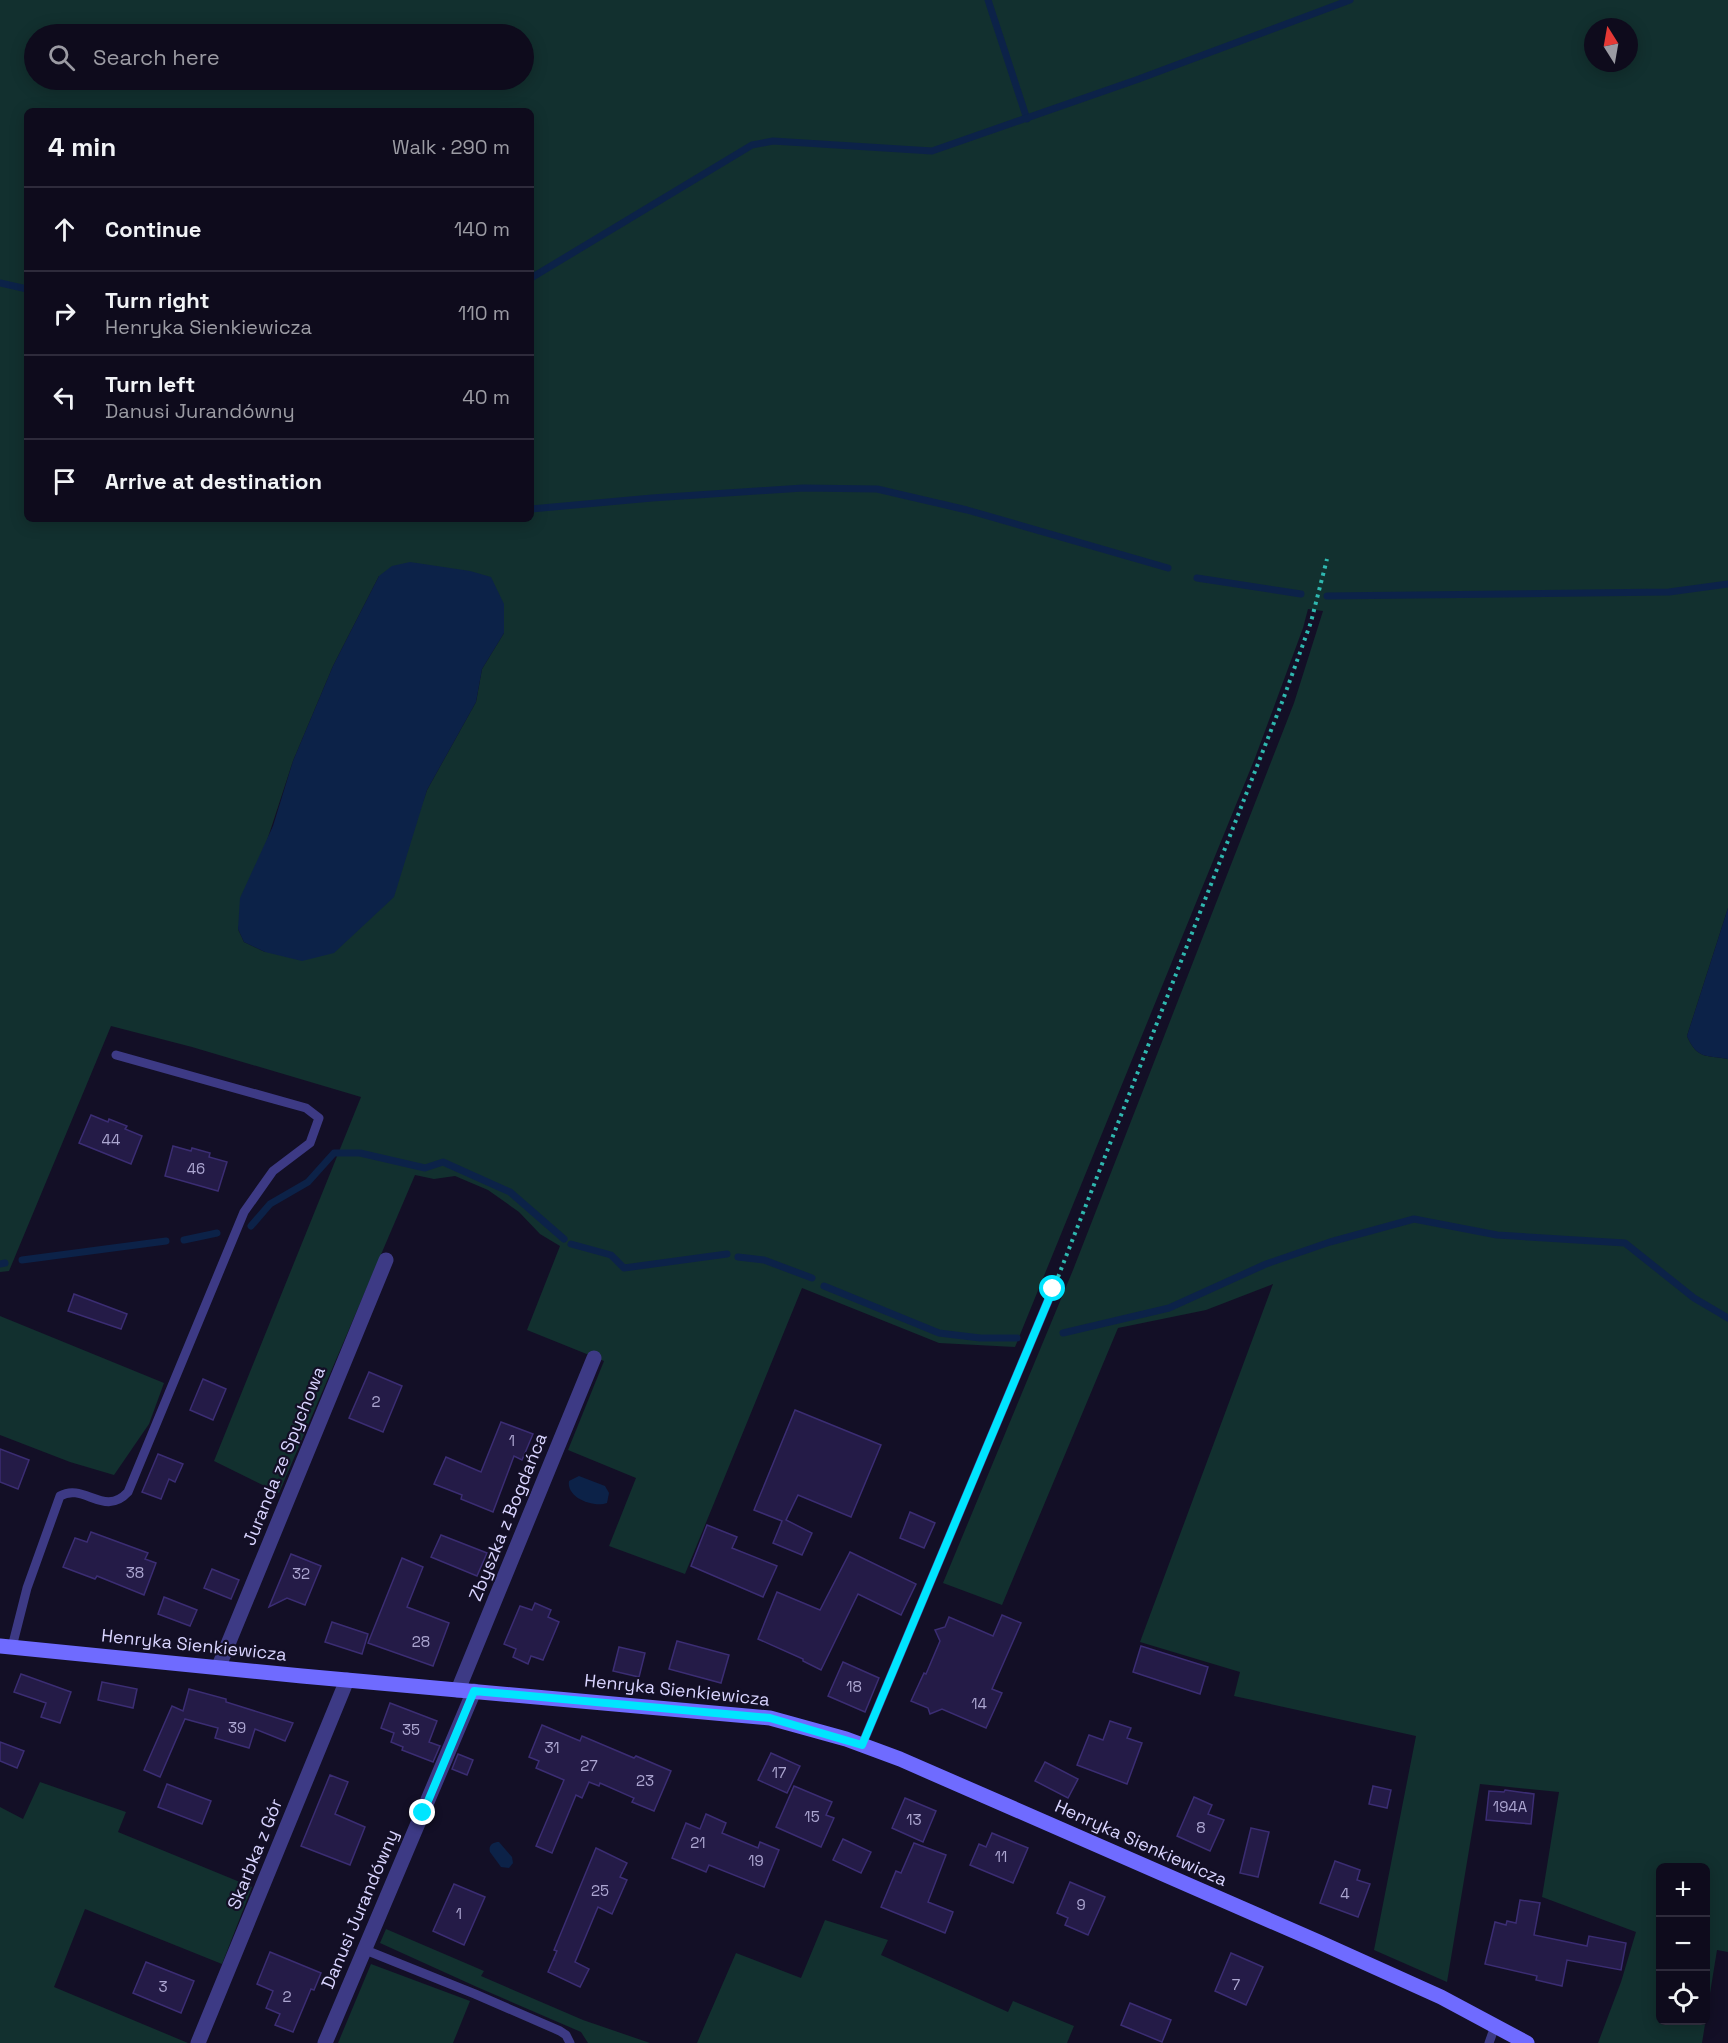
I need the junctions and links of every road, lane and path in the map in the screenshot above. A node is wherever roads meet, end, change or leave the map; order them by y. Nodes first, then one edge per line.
1 (1327, 559) dead end
2 (116, 1055) dead end
3 (386, 1260) dead end
4 (1053, 1289) joint
5 (594, 1358) dead end
6 (6, 1646) edge
7 (219, 1666) junction
8 (347, 1680) junction
9 (466, 1690) junction
10 (862, 1745) junction
11 (363, 1949) junction
12 (1495, 2026) junction
13 (198, 2043) edge
14 (325, 2043) edge
15 (570, 2043) edge
16 (1489, 2043) edge
17 (1527, 2043) edge

1 - 4 path
2 - 6 lane
3 - 7 street, Juranda ze Spychowa
4 - 10 lane
5 - 9 street, Zbyszka z Bogdańca
6 - 7 street, Henryka Sienkiewicza
7 - 8 street, Henryka Sienkiewicza
8 - 9 street, Henryka Sienkiewicza
8 - 13 street, Skarbka z Gór
9 - 10 street, Henryka Sienkiewicza
9 - 11 street, Danusi Jurandówny
10 - 12 street, Henryka Sienkiewicza
11 - 14 street, Danusi Jurandówny
11 - 15 lane
12 - 16 lane
12 - 17 street, Henryka Sienkiewicza

